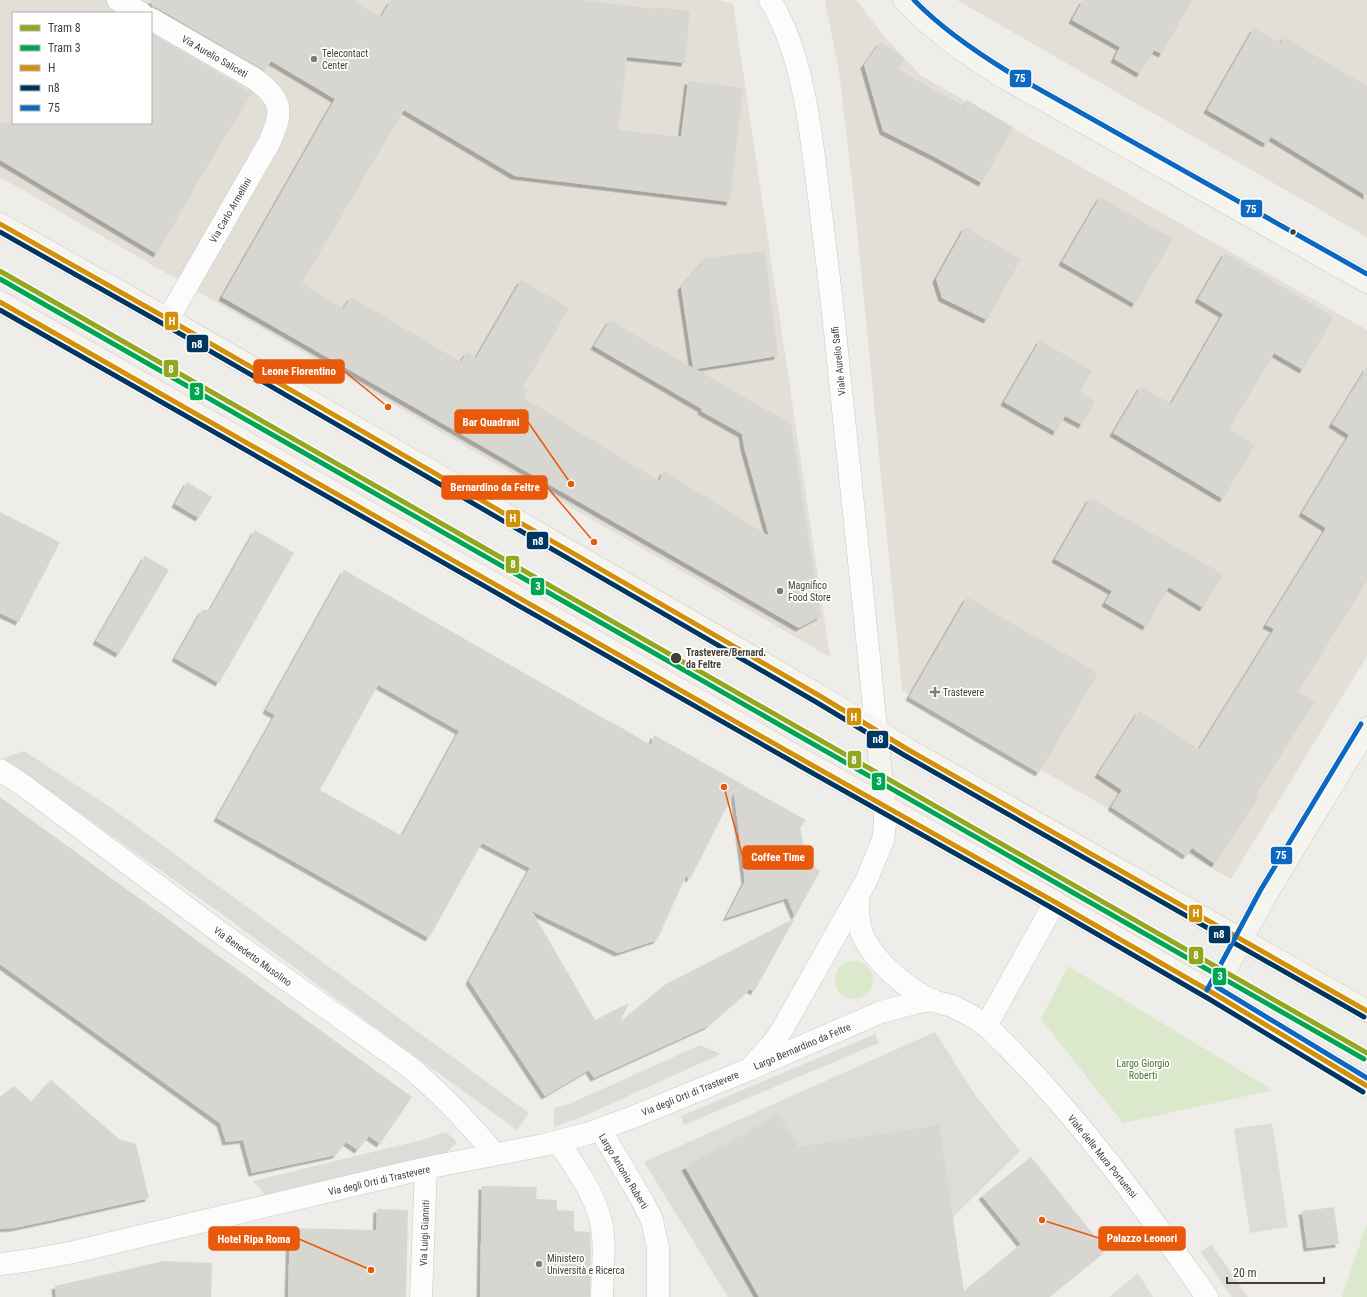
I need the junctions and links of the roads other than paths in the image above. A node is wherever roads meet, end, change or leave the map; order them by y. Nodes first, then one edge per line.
1 (118, 0) edge
2 (770, 0) edge
3 (904, 0) edge
4 (139, 12) edge
5 (152, 20) edge
6 (275, 99) joint
7 (0, 224) edge
8 (1367, 282) edge
9 (0, 302) edge
10 (168, 319) junction
11 (1367, 728) edge
12 (876, 730) junction
13 (0, 770) edge
14 (885, 806) junction
15 (858, 898) junction
16 (1055, 902) junction
17 (1242, 939) junction
18 (1213, 993) junction
19 (933, 1000) junction
20 (1367, 1011) edge
21 (986, 1026) junction
22 (750, 1069) junction
23 (1367, 1086) edge
24 (600, 1130) junction
25 (558, 1141) junction
26 (495, 1154) junction
27 (426, 1168) junction
28 (0, 1264) edge
29 (421, 1297) edge
30 (602, 1297) edge
31 (658, 1297) edge
32 (1207, 1297) edge

1 - 4 street
2 - 12 street, Viale Aurelio Saffi
3 - 8 main road
5 - 6 street, Via Aurelio Saliceti
6 - 10 street, Via Carlo Armellini
7 - 10 main road
9 - 14 main road
10 - 12 main road
11 - 17 main road
12 - 14 main road
12 - 17 main road
13 - 26 street, Via Benedetto Musolino
14 - 15 street, Largo Bernardino da Feltre
14 - 16 main road
15 - 19 street, Largo Bernardino da Feltre
15 - 22 street, Largo Bernardino da Feltre
16 - 18 main road
16 - 21 street
17 - 18 main road
17 - 20 main road
18 - 23 main road
19 - 21 street, Largo Bernardino da Feltre
19 - 22 street, Largo Bernardino da Feltre
21 - 32 street, Viale delle Mura Portuensi
22 - 24 street, Via degli Orti di Trastevere
24 - 25 street, Via degli Orti di Trastevere
24 - 31 street, Largo Antonio Ruberti
25 - 26 street, Via degli Orti di Trastevere
25 - 30 street
26 - 27 street, Via degli Orti di Trastevere
27 - 28 street, Via degli Orti di Trastevere
27 - 29 street, Via Luigi Gianniti

